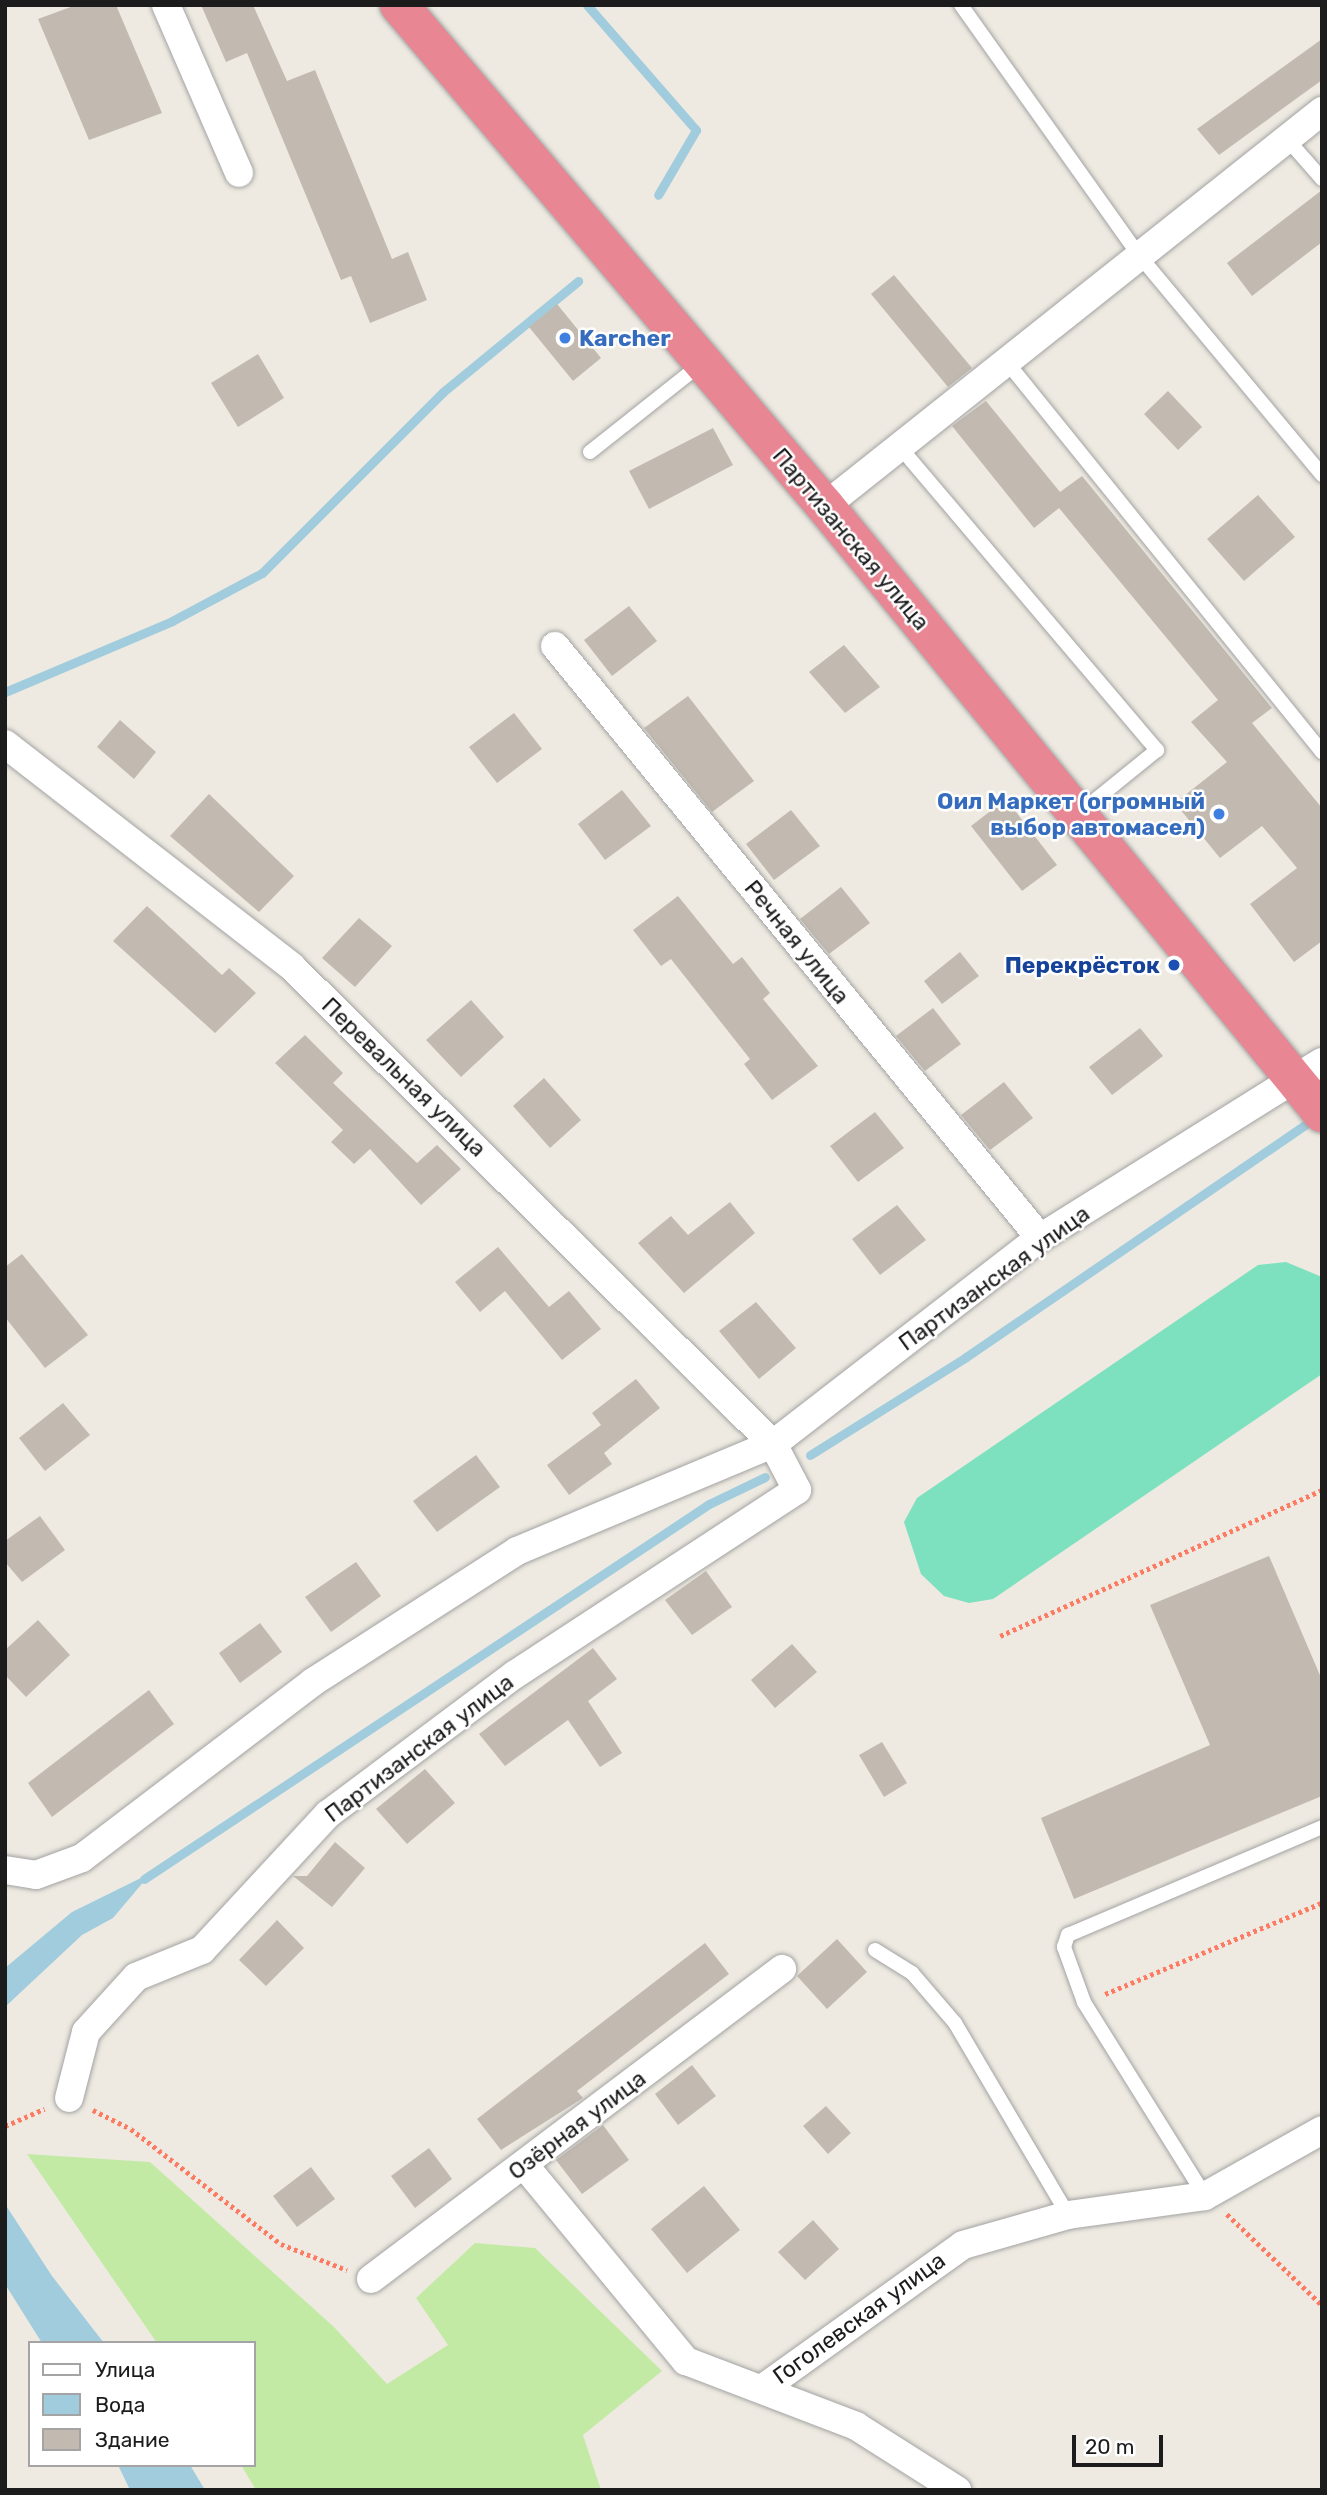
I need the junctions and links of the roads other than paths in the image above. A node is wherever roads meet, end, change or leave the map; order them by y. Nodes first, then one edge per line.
1 (166, 5) edge
2 (399, 5) edge
3 (961, 5) edge
4 (1322, 111) edge
5 (1287, 139) junction
6 (239, 173) dead end
7 (1322, 179) edge
8 (1138, 254) junction
9 (1006, 361) junction
10 (703, 363) junction
11 (899, 446) junction
12 (590, 452) dead end
13 (1322, 475) edge
14 (825, 506) junction
15 (555, 646) dead end
16 (8, 747) edge
17 (1322, 752) edge
18 (1077, 815) junction
19 (1311, 1088) edge
20 (1040, 1238) junction
21 (774, 1444) junction
22 (1322, 1827) edge
23 (5, 1870) edge
24 (875, 1950) dead end
25 (782, 1969) dead end
26 (69, 2098) road end
27 (1322, 2130) edge
28 (524, 2166) junction
29 (1205, 2196) junction
30 (1068, 2215) junction
31 (371, 2279) road end
32 (762, 2389) junction
33 (957, 2490) edge

1 - 6 street
2 - 10 highway, Партизанская улица
3 - 8 lane
4 - 5 street
5 - 7 lane
5 - 8 street
8 - 9 street
8 - 13 lane
9 - 11 street
9 - 17 lane
10 - 12 lane
10 - 14 highway, Партизанская улица
11 - 14 street
11 - 18 lane
14 - 18 highway, Партизанская улица
15 - 20 street, Речная улица
16 - 21 street, Перевальная улица
18 - 19 highway, Партизанская улица
19 - 20 street, Партизанская улица
20 - 21 street, Партизанская улица
21 - 23 street, Партизанская улица
21 - 26 street, Партизанская улица
22 - 29 lane
24 - 30 lane
25 - 28 street, Озёрная улица
27 - 29 street, Гоголевская улица
28 - 31 street, Озёрная улица
28 - 32 street
29 - 30 street, Гоголевская улица
30 - 32 street, Гоголевская улица
32 - 33 street, Гоголевская улица

